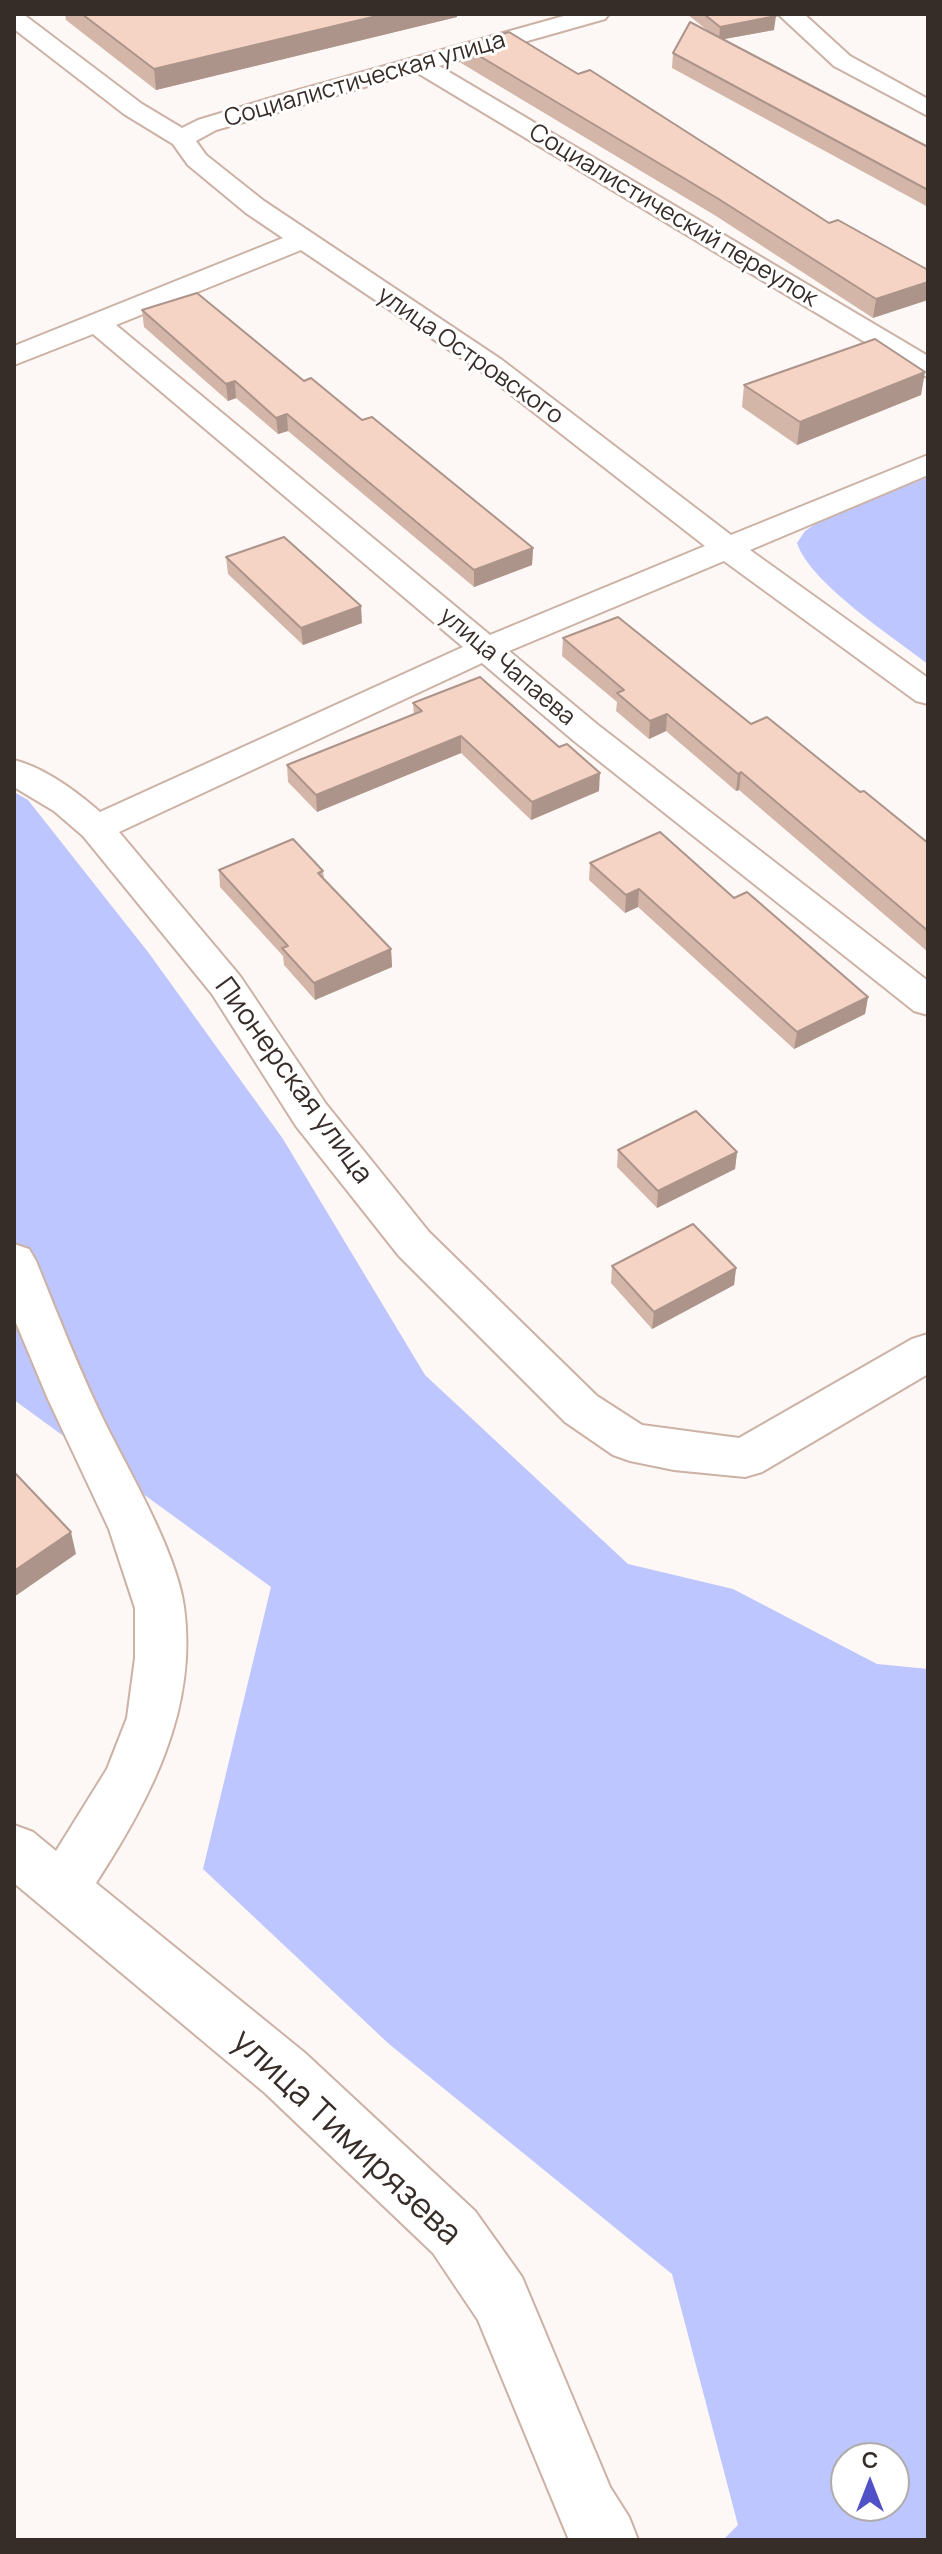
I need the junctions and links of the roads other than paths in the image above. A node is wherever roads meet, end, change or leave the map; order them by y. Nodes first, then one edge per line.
1 (597, 14) edge
2 (790, 14) edge
3 (14, 18) edge
4 (550, 19) edge
5 (418, 63) junction
6 (928, 109) edge
7 (182, 139) junction
8 (301, 240) junction
9 (96, 322) junction
10 (14, 356) edge
11 (928, 368) edge
12 (928, 464) edge
13 (726, 547) junction
14 (485, 649) junction
15 (928, 694) edge
16 (14, 771) edge
17 (96, 828) junction
18 (928, 1001) edge
19 (14, 1261) edge
20 (928, 1352) edge
21 (14, 1850) edge
22 (61, 1889) junction
23 (606, 2540) edge

1 - 4 street, Социалистическая улица
2 - 6 street
3 - 7 street, улица Островского
4 - 5 street, Социалистическая улица
5 - 7 street, Социалистическая улица
5 - 11 street, Социалистический переулок
7 - 8 street, улица Островского
8 - 9 street
8 - 13 street, улица Островского
9 - 10 street
9 - 14 street, улица Чапаева
12 - 13 street
13 - 14 street
13 - 15 street, улица Островского
14 - 17 street
14 - 18 street, улица Чапаева
16 - 17 street, Пионерская улица
17 - 20 street, Пионерская улица
19 - 22 street
21 - 22 street, улица Тимирязева
22 - 23 street, улица Тимирязева

